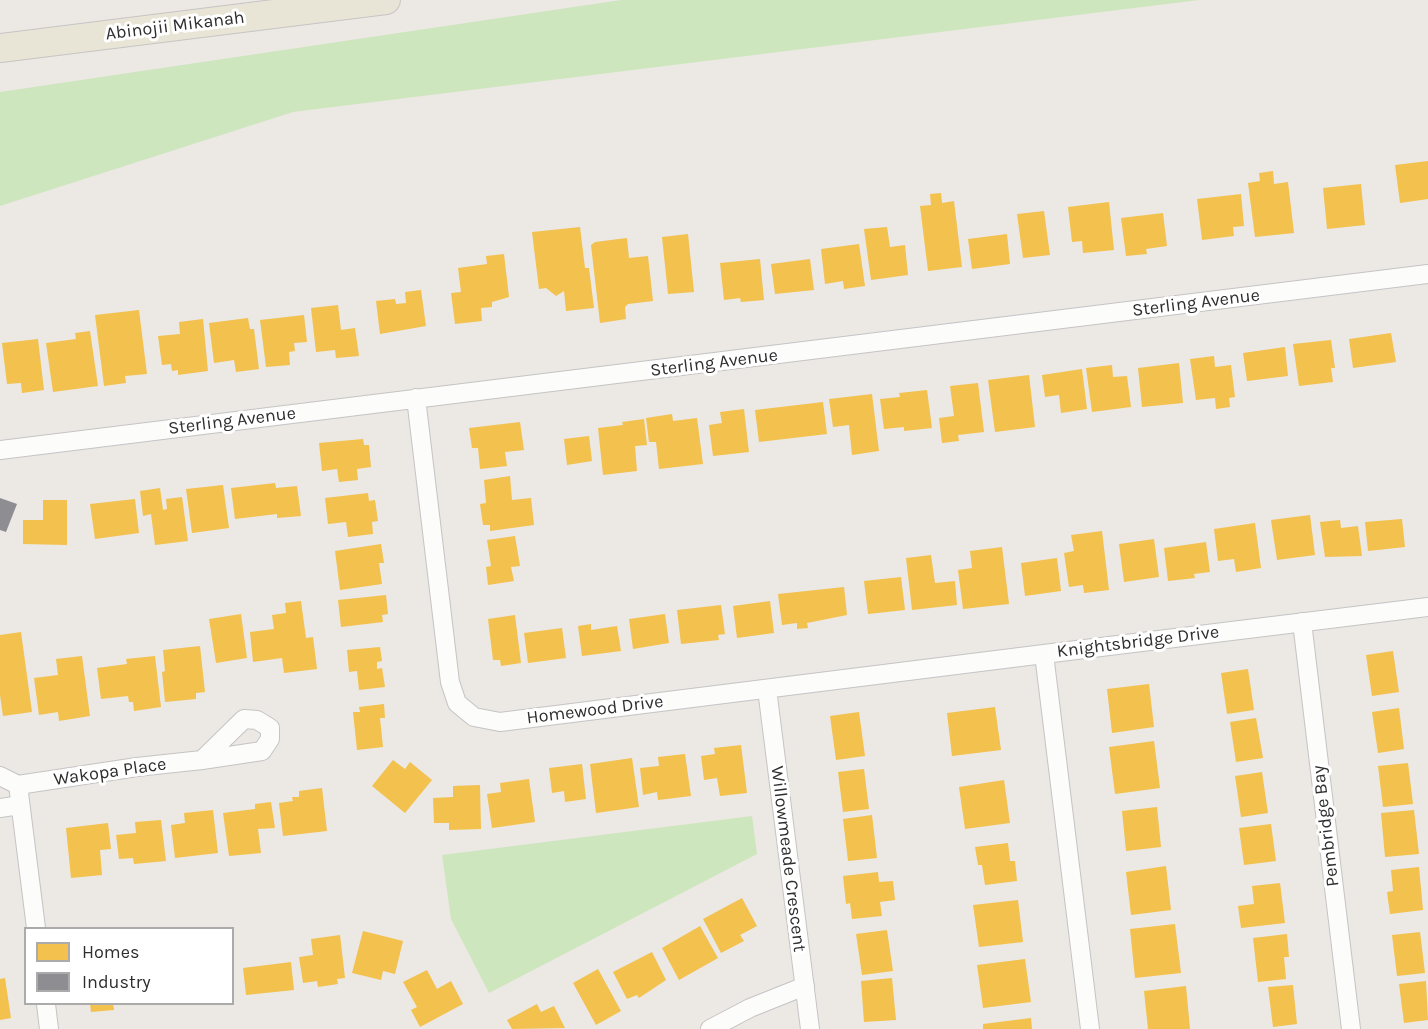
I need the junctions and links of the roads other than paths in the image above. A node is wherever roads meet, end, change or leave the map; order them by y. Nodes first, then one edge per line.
1 (386, 0) edge
2 (0, 48) edge
3 (1428, 274) edge
4 (416, 398) junction
5 (0, 450) edge
6 (1428, 607) edge
7 (1302, 622) junction
8 (1044, 654) junction
9 (767, 689) junction
10 (202, 760) dead end
11 (0, 776) edge
12 (18, 785) junction
13 (20, 806) junction
14 (0, 808) edge
15 (36, 927) edge
16 (805, 986) junction
17 (46, 1005) edge
18 (49, 1029) edge
19 (710, 1029) edge
20 (810, 1029) edge
21 (1090, 1029) edge
22 (1351, 1029) edge

1 - 2 main road, Abinojii Mikanah
3 - 4 street, Sterling Avenue
4 - 5 street, Sterling Avenue
4 - 9 street, Homewood Drive
6 - 7 street, Knightsbridge Drive
7 - 8 street, Knightsbridge Drive
7 - 22 street, Pembridge Bay
8 - 9 street, Homewood Drive
8 - 21 street, Knightsbridge Drive
9 - 16 street, Willowmeade Crescent
10 - 12 street, Wakopa Place
11 - 12 street
12 - 13 street
13 - 14 street
13 - 15 street
16 - 19 street
16 - 20 street, Willowmeade Crescent
17 - 18 street

